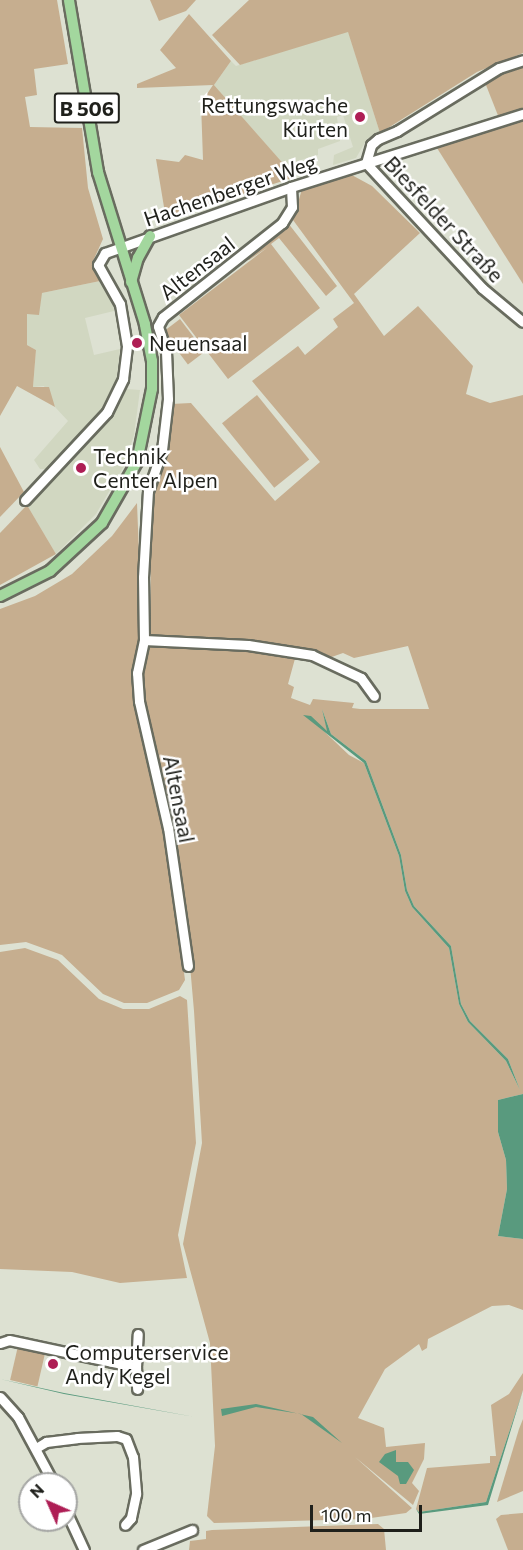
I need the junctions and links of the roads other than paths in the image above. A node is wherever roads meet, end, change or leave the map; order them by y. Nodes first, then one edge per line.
1 (69, 0) edge
2 (523, 60) edge
3 (523, 114) edge
4 (366, 163) junction
5 (291, 187) junction
6 (150, 237) junction
7 (120, 247) junction
8 (131, 282) junction
9 (521, 317) edge
10 (25, 500) dead end
11 (0, 596) edge
12 (144, 640) junction
13 (374, 696) dead end
14 (188, 966) dead end
15 (138, 1334) dead end
16 (0, 1343) edge
17 (136, 1367) junction
18 (137, 1389) dead end
19 (0, 1397) edge
20 (36, 1448) junction
21 (48, 1472) edge
22 (124, 1525) dead end
23 (192, 1530) dead end
24 (76, 1532) edge
25 (84, 1550) edge
26 (144, 1550) edge

1 - 7 main road, B 506
2 - 4 street
3 - 4 street, Hachenberger Weg
4 - 5 street, Hachenberger Weg
4 - 9 street, Biesfelder Straße
5 - 6 street, Hachenberger Weg
5 - 12 street, Altensaal
6 - 7 street, Hachenberger Weg
6 - 8 main road
7 - 8 main road, B 506
7 - 10 street
8 - 11 main road, B 506
12 - 13 street
12 - 14 street, Altensaal
15 - 17 street
16 - 17 street
17 - 18 street
19 - 20 street
20 - 21 street
20 - 22 street
23 - 26 street
24 - 25 street

